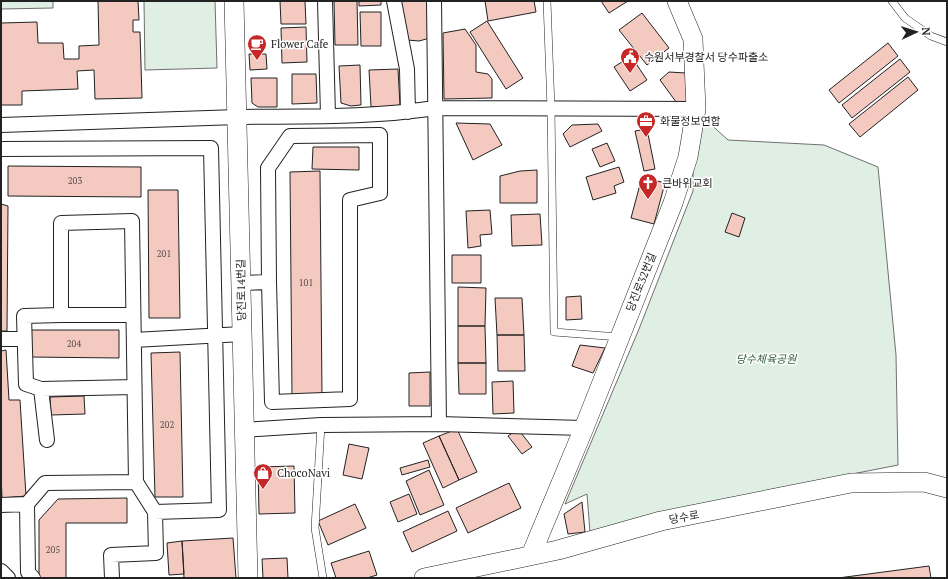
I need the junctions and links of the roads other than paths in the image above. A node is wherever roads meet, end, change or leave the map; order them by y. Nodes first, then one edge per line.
1 (234, 1) edge
2 (325, 1) edge
3 (394, 1) edge
4 (434, 1) edge
5 (547, 1) edge
6 (677, 1) edge
7 (892, 1) edge
8 (947, 42) edge
9 (435, 108) junction
10 (551, 108) junction
11 (696, 109) junction
12 (408, 112) junction
13 (328, 116) junction
14 (237, 117) junction
15 (1, 125) edge
16 (1, 149) edge
17 (269, 282) junction
18 (241, 283) junction
19 (61, 315) junction
20 (133, 315) junction
21 (242, 334) junction
22 (216, 336) junction
23 (620, 337) junction
24 (24, 338) junction
25 (1, 339) edge
26 (134, 340) junction
27 (134, 387) junction
28 (41, 389) junction
29 (439, 424) junction
30 (321, 425) junction
31 (584, 428) junction
32 (244, 430) junction
33 (47, 440) dead end
34 (136, 482) junction
35 (947, 488) edge
36 (27, 504) junction
37 (1, 506) edge
38 (155, 512) junction
39 (531, 554) junction
40 (1, 571) edge
41 (8, 578) edge
42 (33, 578) edge
43 (112, 578) edge
44 (248, 578) edge
45 (323, 578) edge
46 (424, 578) edge

1 - 14 street, 당진로14번길
2 - 13 street
3 - 12 street
4 - 9 street
5 - 10 lane
6 - 11 street, 당진로32번길
7 - 8 lane
9 - 10 street
9 - 12 street
9 - 29 street
10 - 11 street
10 - 23 lane
11 - 23 street, 당진로32번길
12 - 13 street
13 - 14 street
14 - 15 street
14 - 18 street, 당진로14번길
16 - 22 street
17 - 17 street
17 - 18 street
18 - 21 street, 당진로14번길
19 - 20 street
19 - 20 street
19 - 24 street
20 - 26 street
21 - 22 street
21 - 32 street, 당진로14번길
22 - 26 street
22 - 38 street
23 - 31 street, 당진로32번길
24 - 25 street
24 - 28 street
26 - 27 street
27 - 28 street
27 - 34 street
28 - 33 street
29 - 30 street
29 - 31 street
30 - 32 street
30 - 45 lane
31 - 39 street, 당진로32번길
32 - 44 street, 당진로14번길
34 - 36 street
34 - 38 street
35 - 39 street, 당수로
36 - 37 street
36 - 42 street
38 - 43 street
39 - 46 street, 당수로
40 - 41 street

